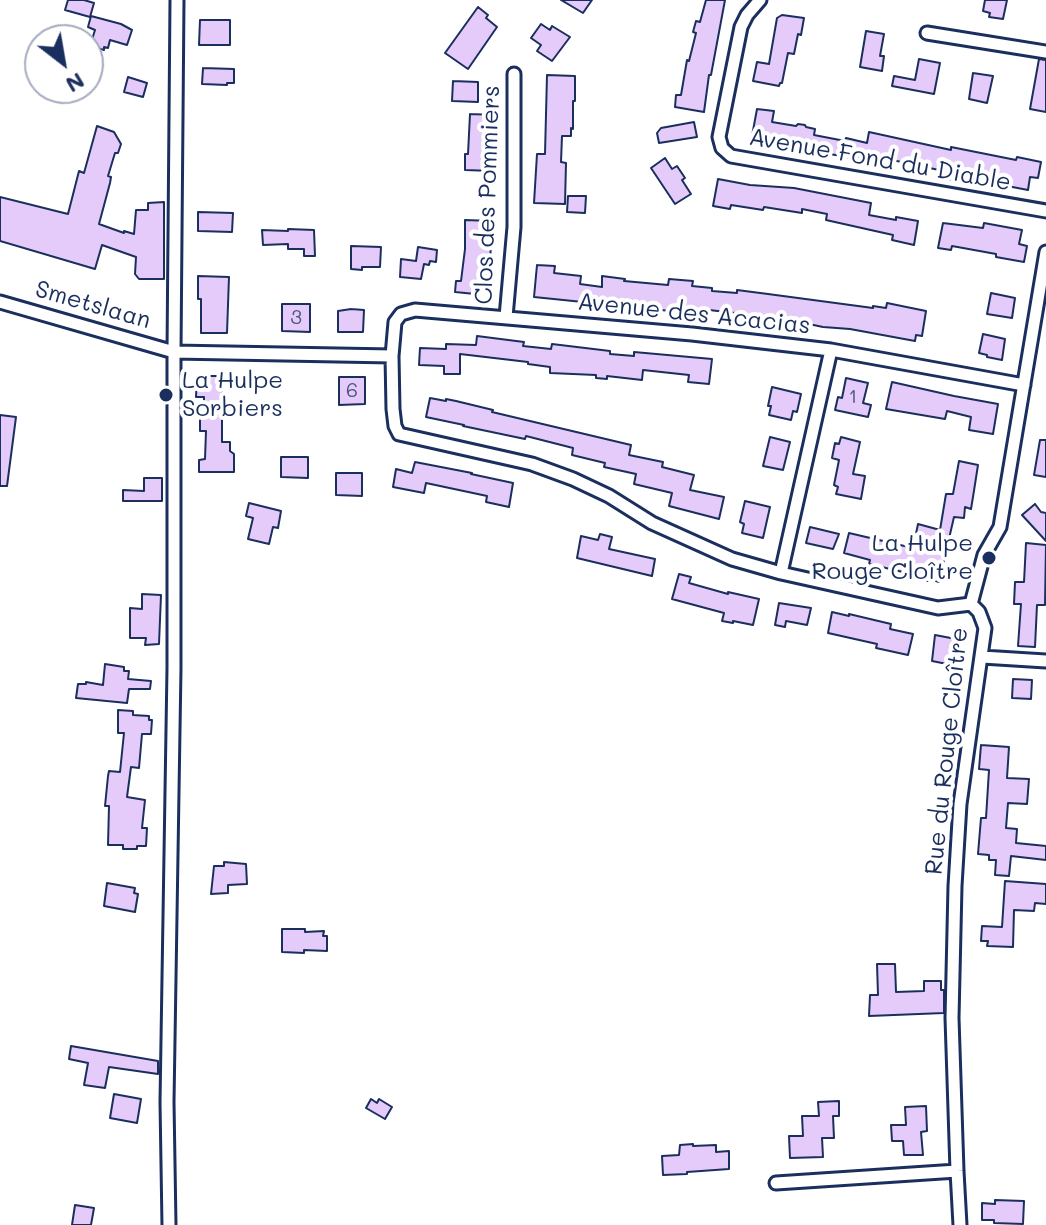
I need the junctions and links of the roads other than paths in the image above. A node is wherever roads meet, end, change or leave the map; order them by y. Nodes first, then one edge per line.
1 (177, 0) edge
2 (760, 0) edge
3 (927, 33) dead end
4 (1046, 52) edge
5 (514, 74) dead end
6 (1046, 211) edge
7 (1046, 252) edge
8 (0, 302) edge
9 (506, 317) junction
10 (831, 350) junction
11 (174, 352) junction
12 (392, 356) junction
13 (1024, 385) junction
14 (781, 573) junction
15 (971, 604) junction
16 (982, 657) junction
17 (1046, 661) edge
18 (957, 1171) junction
19 (776, 1183) dead end
20 (169, 1225) edge
21 (960, 1225) edge

1 - 11 street
2 - 6 street, Avenue Fond du Diable
3 - 4 street
5 - 9 street, Clos des Pommiers
7 - 13 street, Rue du Rouge Cloître
8 - 11 street, Smetslaan
9 - 10 street, Avenue des Acacias
9 - 12 street, Avenue des Acacias
10 - 13 street, Avenue des Acacias
10 - 14 street
11 - 12 street, Smetslaan
11 - 20 street
12 - 14 street
13 - 15 street, Rue du Rouge Cloître
14 - 15 street
15 - 16 street, Rue du Rouge Cloître
16 - 17 street
16 - 18 street, Rue du Rouge Cloître
18 - 19 street
18 - 21 street, Rue du Rouge Cloître

